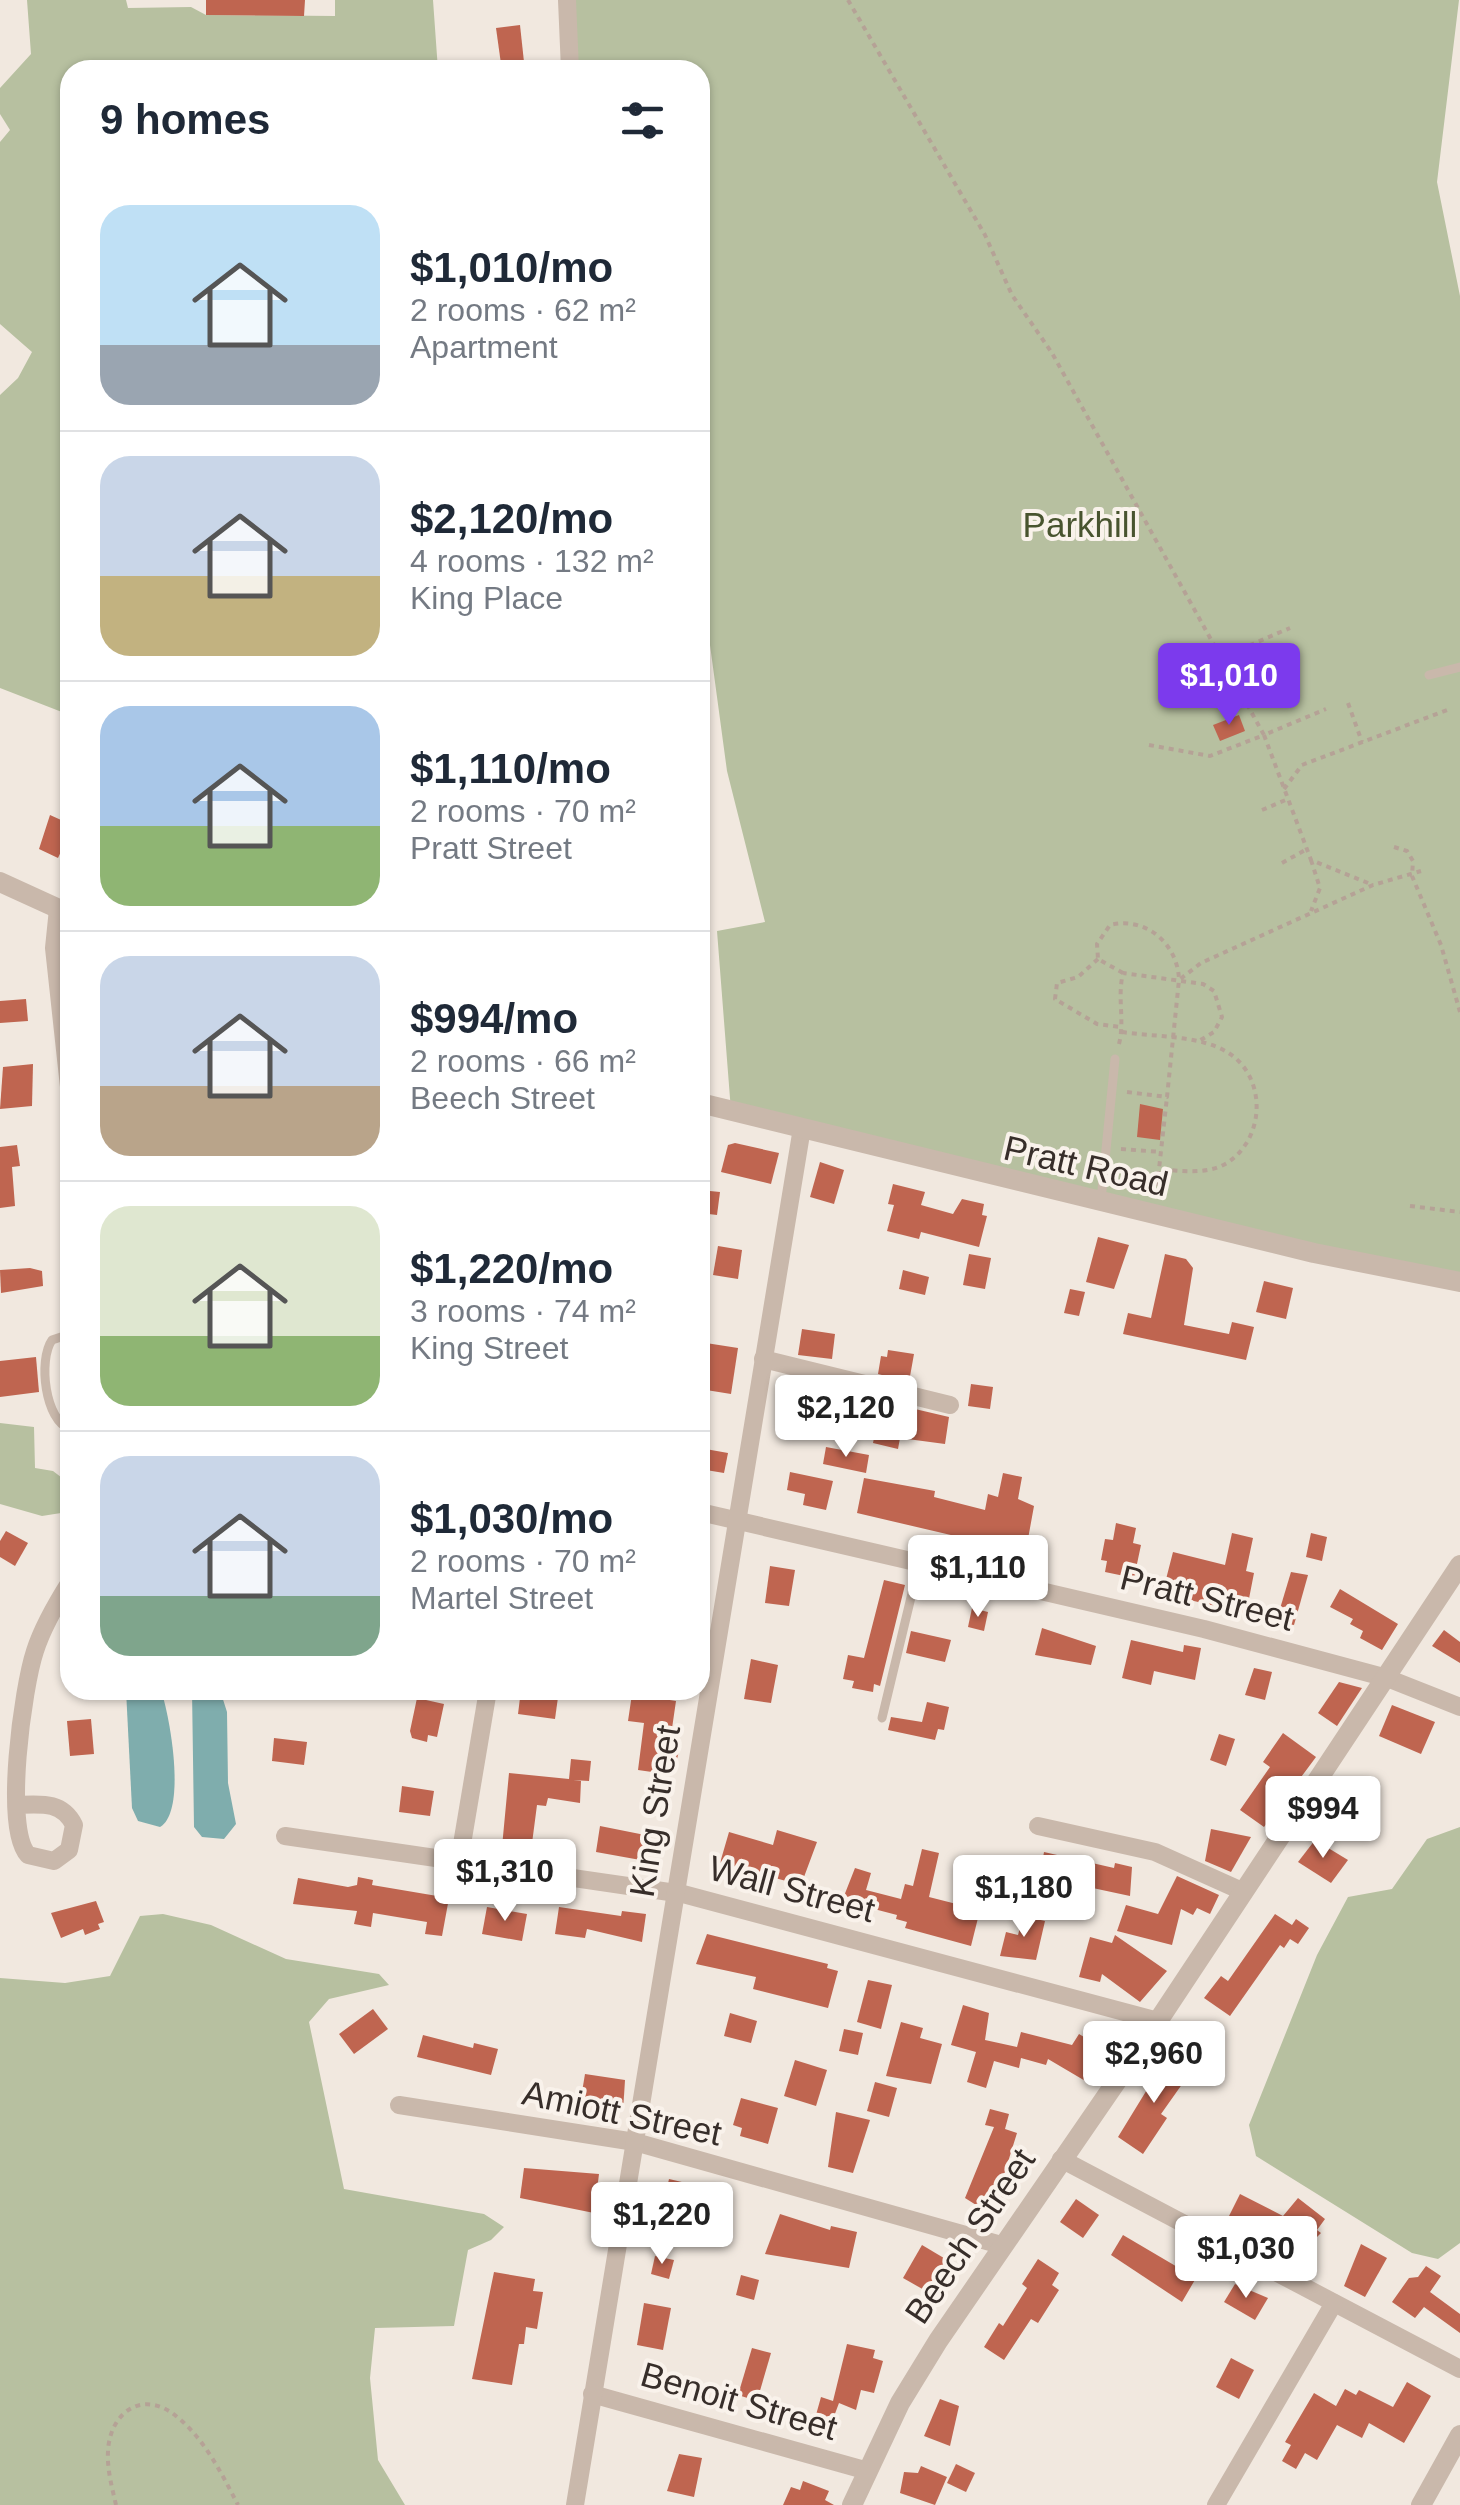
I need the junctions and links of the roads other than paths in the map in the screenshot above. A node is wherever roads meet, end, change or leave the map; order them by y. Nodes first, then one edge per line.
1 (567, 0) edge
2 (570, 60) edge
3 (1460, 667) edge
4 (1429, 675) dead end
5 (0, 882) edge
6 (60, 909) edge
7 (60, 926) edge
8 (60, 1004) edge
9 (1115, 1059) road end
10 (710, 1105) edge
11 (802, 1128) junction
12 (1101, 1203) junction
13 (1460, 1282) edge
14 (60, 1337) edge
15 (763, 1359) junction
16 (950, 1405) dead end
17 (60, 1421) edge
18 (710, 1514) edge
19 (735, 1518) junction
20 (920, 1561) junction
21 (1460, 1565) edge
22 (60, 1599) edge
23 (710, 1674) edge
24 (1387, 1678) junction
25 (486, 1700) edge
26 (706, 1700) edge
27 (1460, 1707) edge
28 (882, 1718) dead end
29 (17, 1804) dead end
30 (1038, 1826) dead end
31 (285, 1836) dead end
32 (459, 1862) junction
33 (1244, 1892) junction
34 (675, 1893) junction
35 (1158, 2021) junction
36 (399, 2105) dead end
37 (635, 2142) junction
38 (1060, 2160) junction
39 (1001, 2246) junction
40 (1334, 2303) junction
41 (1460, 2369) edge
42 (592, 2394) junction
43 (1460, 2435) edge
44 (868, 2471) junction
45 (575, 2505) edge
46 (852, 2505) edge
47 (1216, 2505) edge
48 (1421, 2505) edge

1 - 2 street
3 - 4 lane
5 - 6 street
7 - 8 street
9 - 12 lane
10 - 11 street, Pratt Road
11 - 12 street, Pratt Road
11 - 15 street, King Street
12 - 13 street, Pratt Road
14 - 17 lane
15 - 16 street
15 - 19 street, King Street
18 - 19 street, Pratt Street
19 - 20 street, Pratt Street
19 - 23 street, King Street
20 - 24 street, Pratt Street
20 - 28 lane
21 - 24 street, Beech Street
22 - 29 street
24 - 27 street, Pratt Street
24 - 33 street, Beech Street
25 - 32 street
26 - 34 street, King Street
30 - 33 street
31 - 32 street, Wall Street
32 - 34 street, Wall Street
33 - 35 street, Beech Street
34 - 35 street, Wall Street
34 - 37 street, King Street
35 - 38 street, Beech Street
36 - 37 street, Amiott Street
37 - 39 street, Amiott Street
37 - 42 street, King Street
38 - 39 street, Beech Street
38 - 40 street
39 - 44 street, Beech Street
40 - 41 street
40 - 47 street
42 - 44 street, Benoit Street
42 - 45 street, King Street
43 - 48 street
44 - 46 street, Beech Street

